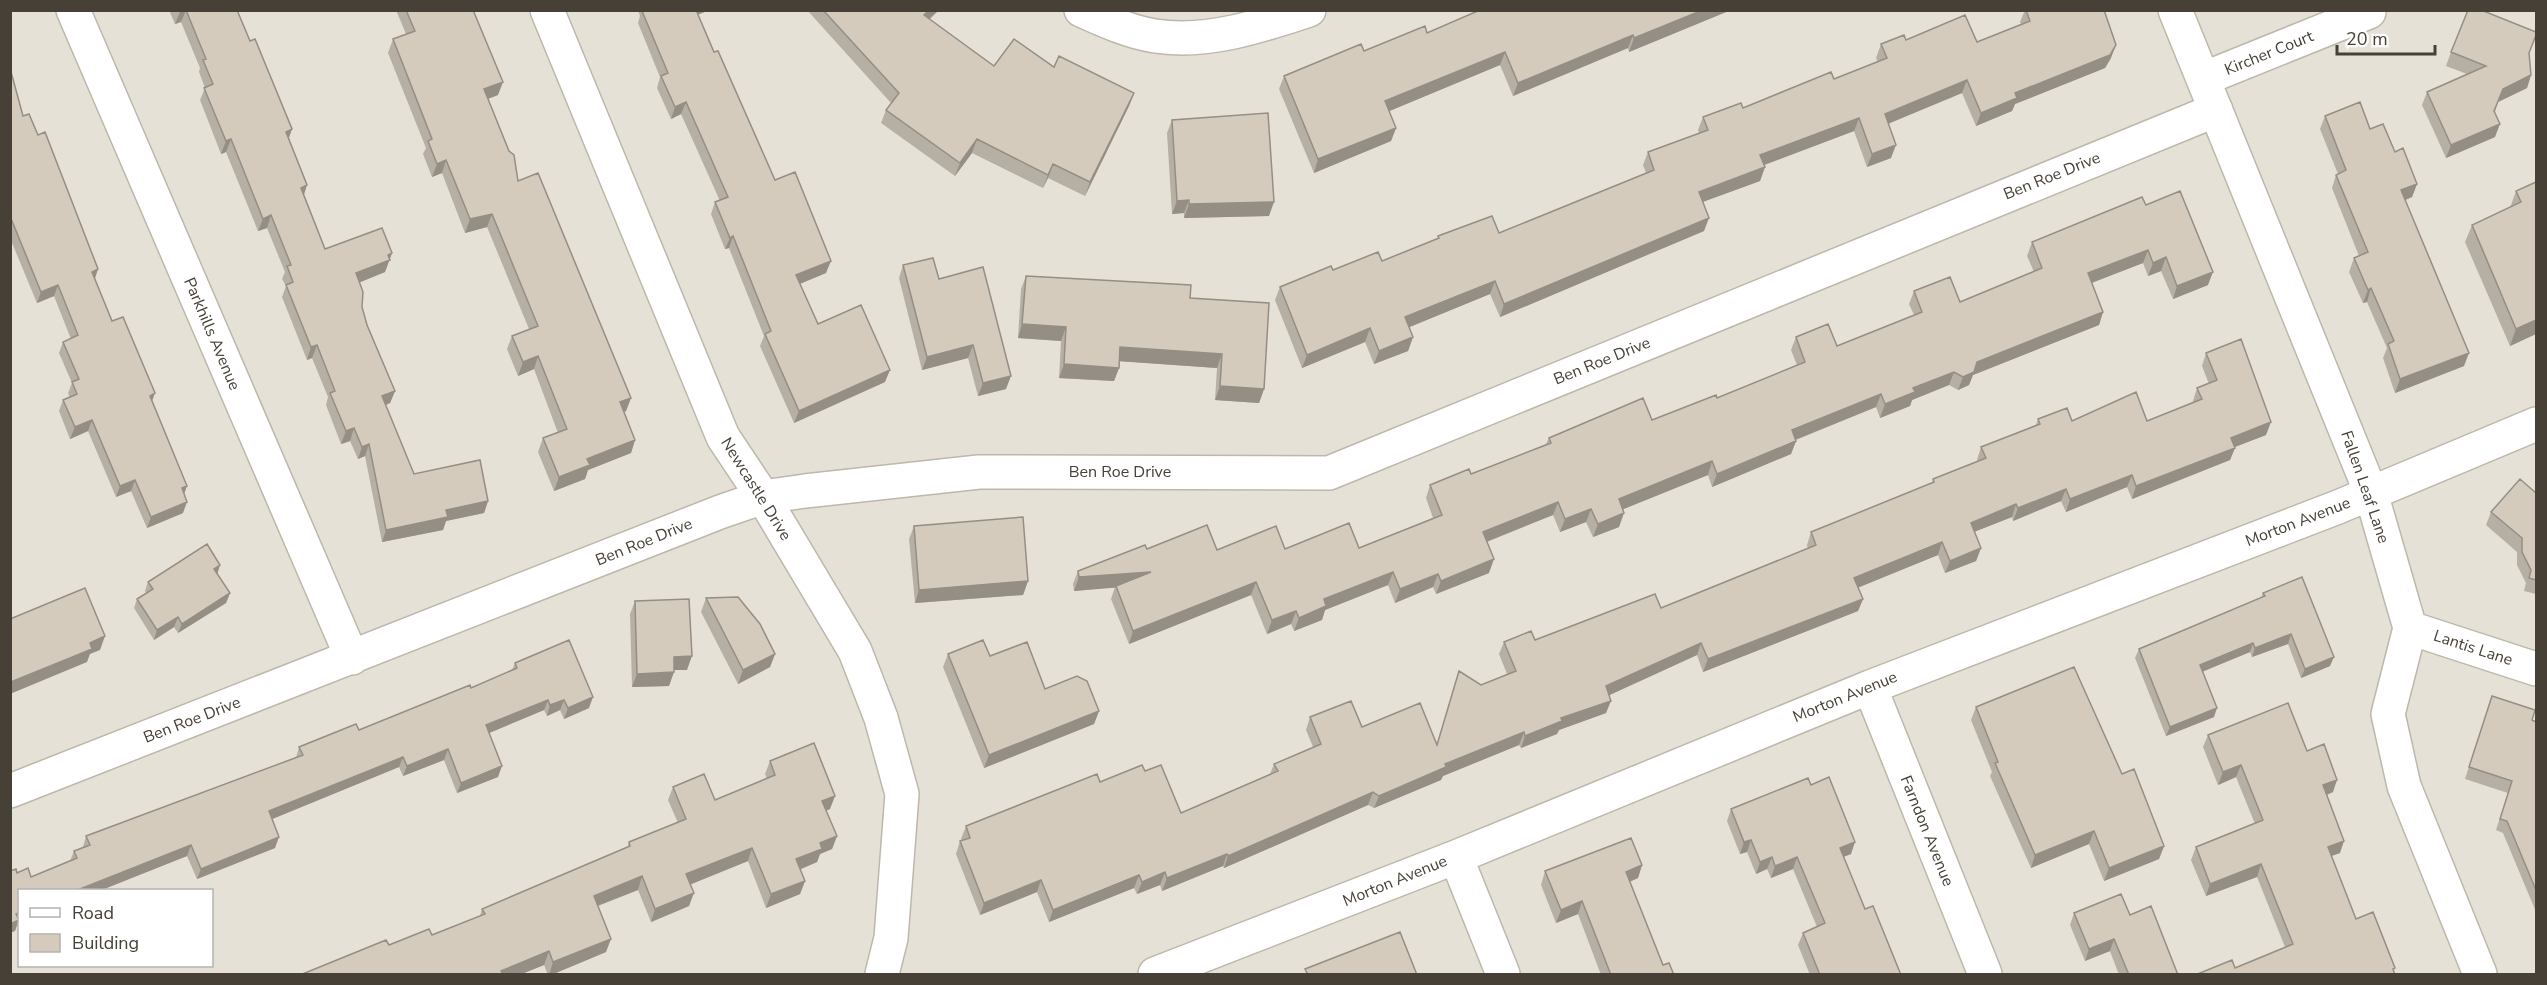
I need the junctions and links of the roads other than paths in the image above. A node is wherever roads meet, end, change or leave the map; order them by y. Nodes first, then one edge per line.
1 (73, 10) edge
2 (547, 10) edge
3 (1082, 10) edge
4 (1309, 10) edge
5 (2175, 10) edge
6 (2369, 12) dead end
7 (2203, 79) junction
8 (2216, 110) junction
9 (2536, 424) edge
10 (2371, 494) junction
11 (763, 497) junction
12 (2409, 628) junction
13 (352, 658) junction
14 (2536, 669) edge
15 (1869, 687) junction
16 (10, 791) edge
17 (1456, 857) junction
18 (882, 975) edge
19 (1155, 975) edge
20 (1503, 975) edge
21 (1985, 975) edge
22 (2480, 975) edge

1 - 13 street, Parkhills Avenue
2 - 11 street, Newcastle Drive
3 - 4 street
5 - 7 street, Fallen Leaf Lane
6 - 7 street, Kircher Court
7 - 8 street, Fallen Leaf Lane
8 - 10 street, Fallen Leaf Lane
8 - 11 street, Ben Roe Drive
9 - 10 street, Morton Avenue
10 - 12 street, Fallen Leaf Lane
10 - 15 street, Morton Avenue
11 - 13 street, Ben Roe Drive
11 - 18 street, Newcastle Drive
12 - 14 street, Lantis Lane
12 - 22 street, Fallen Leaf Lane
13 - 16 street, Ben Roe Drive
15 - 17 street, Morton Avenue
15 - 21 street, Farndon Avenue
17 - 19 street, Morton Avenue
17 - 20 street

